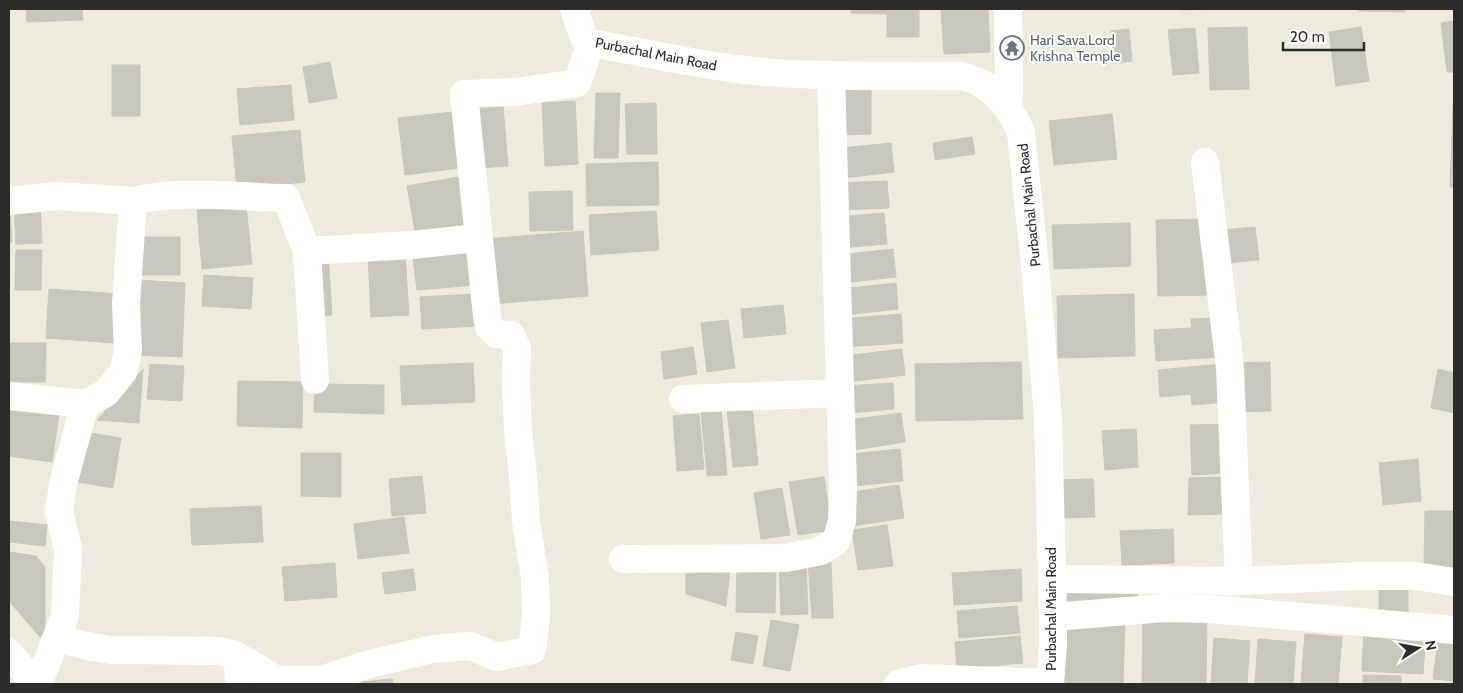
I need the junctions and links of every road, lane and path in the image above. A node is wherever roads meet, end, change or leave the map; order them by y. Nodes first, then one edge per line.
1 (574, 9) edge
2 (1008, 9) edge
3 (592, 43) junction
4 (831, 75) junction
5 (1008, 109) junction
6 (1205, 162) dead end
7 (9, 201) edge
8 (133, 201) junction
9 (478, 238) junction
10 (307, 252) junction
11 (315, 380) dead end
12 (840, 393) junction
13 (9, 396) edge
14 (683, 399) dead end
15 (85, 404) junction
16 (623, 559) dead end
17 (1052, 579) junction
18 (1239, 581) junction
19 (1454, 582) edge
20 (1053, 617) junction
21 (1454, 630) edge
22 (58, 638) junction
23 (9, 653) edge
24 (238, 656) junction
25 (36, 684) edge
26 (239, 684) edge
27 (898, 684) edge
28 (1050, 684) edge

1 - 3 street, Purbachal Main Road
2 - 5 street
3 - 4 street, Purbachal Main Road
3 - 9 street
4 - 5 street, Purbachal Main Road
4 - 12 street
5 - 17 street, Purbachal Main Road
6 - 18 street
7 - 8 street
8 - 10 street
8 - 15 street
9 - 10 street
9 - 24 street
10 - 11 street
12 - 14 street
12 - 16 street
13 - 15 street
15 - 22 street
17 - 18 street
17 - 20 street, Purbachal Main Road
18 - 19 street
20 - 21 street
20 - 28 street, Purbachal Main Road
22 - 24 street
22 - 25 street
23 - 25 street
24 - 26 street
27 - 28 street

